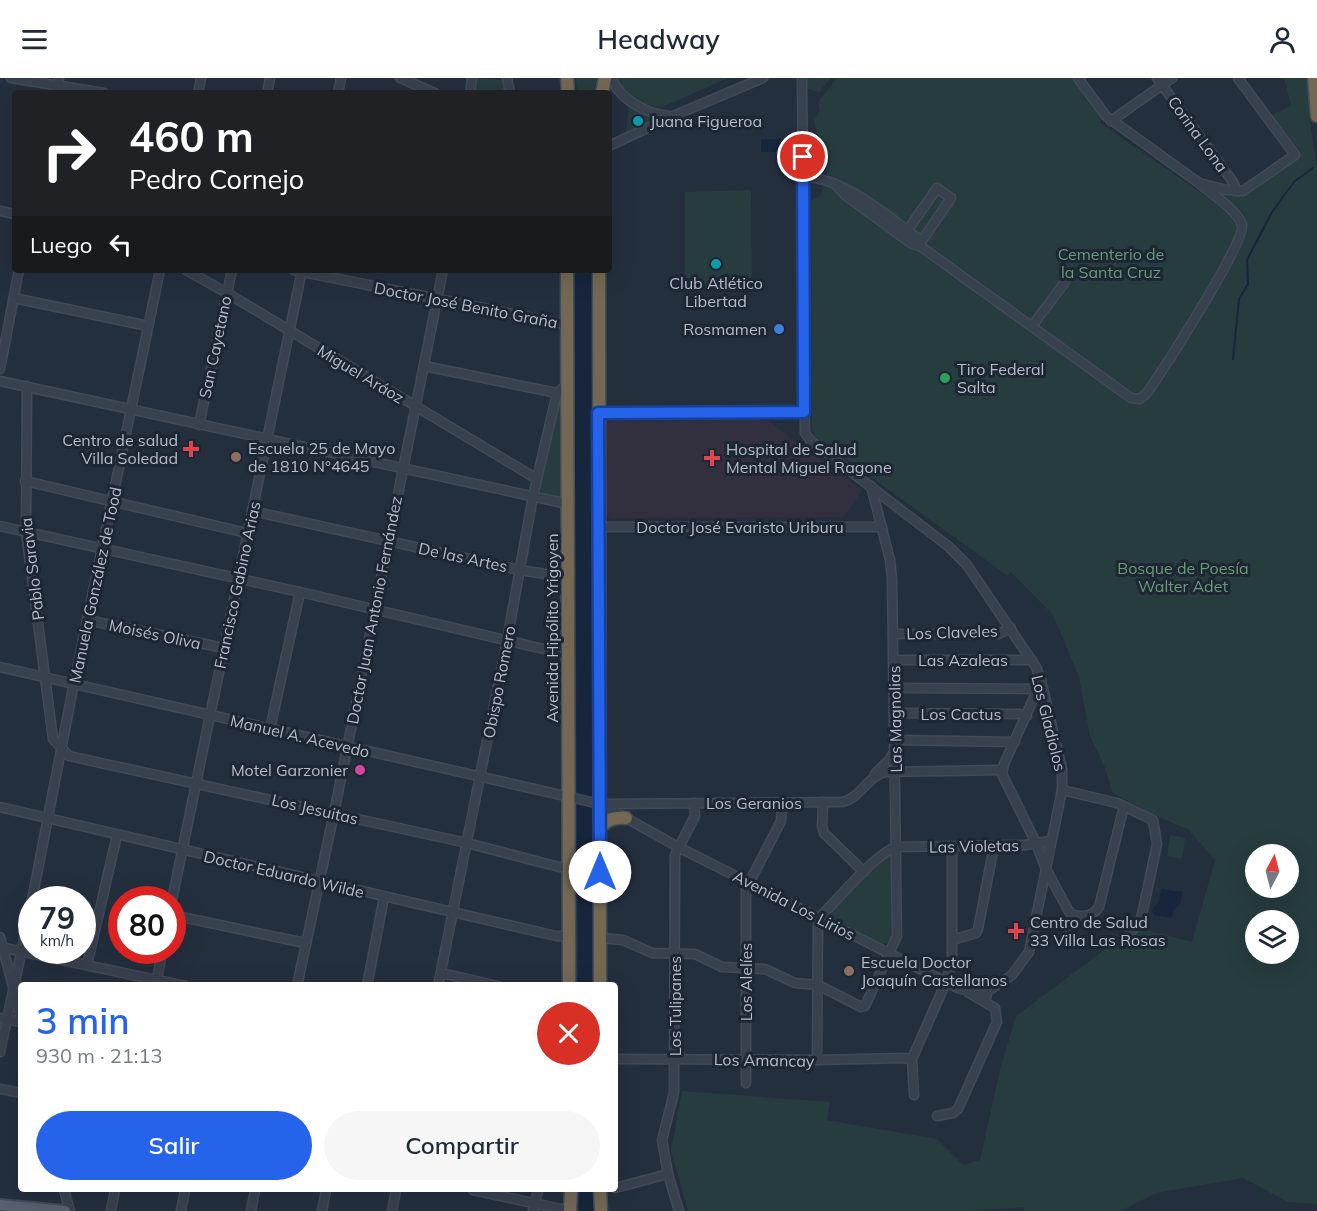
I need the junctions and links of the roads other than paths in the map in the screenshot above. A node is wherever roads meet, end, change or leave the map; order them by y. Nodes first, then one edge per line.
1 (11, 78) edge
2 (400, 78) edge
3 (612, 78) edge
4 (749, 78) edge
5 (763, 78) edge
6 (801, 78) edge
7 (1078, 78) edge
8 (1172, 78) edge
9 (1238, 78) edge
10 (1314, 78) edge
11 (1160, 82) edge
12 (58, 85) edge
13 (740, 86) junction
14 (87, 90) edge
15 (428, 90) edge
16 (673, 116) junction
17 (1317, 116) edge
18 (1111, 121) junction
19 (612, 145) edge
20 (803, 177) junction
21 (1199, 183) junction
22 (837, 186) junction
23 (1237, 191) junction
24 (908, 231) junction
25 (920, 244) junction
26 (18, 273) edge
27 (159, 273) edge
28 (192, 273) edge
29 (231, 273) edge
30 (299, 273) edge
31 (309, 273) edge
32 (442, 273) edge
33 (567, 273) edge
34 (599, 273) edge
35 (1065, 282) dead end
36 (227, 292) junction
37 (14, 298) junction
38 (437, 299) junction
39 (568, 325) junction
40 (148, 326) junction
41 (1032, 326) junction
42 (290, 331) junction
43 (424, 366) junction
44 (0, 369) edge
45 (0, 381) edge
46 (568, 384) junction
47 (27, 386) junction
48 (557, 393) junction
49 (415, 406) junction
50 (130, 410) junction
51 (804, 412) junction
52 (598, 413) junction
53 (199, 425) junction
54 (268, 439) junction
55 (402, 469) junction
56 (537, 479) junction
57 (26, 481) junction
58 (871, 486) junction
59 (533, 496) junction
60 (112, 502) junction
61 (568, 504) junction
62 (252, 511) junction
63 (0, 526) edge
64 (598, 527) junction
65 (882, 527) junction
66 (26, 531) junction
67 (247, 533) junction
68 (388, 541) junction
69 (103, 548) junction
70 (520, 570) junction
71 (238, 578) junction
72 (569, 578) junction
73 (300, 592) junction
74 (375, 609) junction
75 (87, 620) junction
76 (1011, 628) junction
77 (893, 634) junction
78 (507, 641) junction
79 (224, 648) junction
80 (569, 655) junction
81 (894, 660) junction
82 (1032, 660) junction
83 (0, 667) edge
84 (46, 677) junction
85 (74, 684) junction
86 (1040, 687) junction
87 (894, 688) junction
88 (894, 713) junction
89 (210, 716) junction
90 (1027, 716) junction
91 (270, 729) junction
92 (895, 740) junction
93 (1015, 742) junction
94 (347, 747) junction
95 (61, 748) junction
96 (895, 749) junction
97 (896, 770) junction
98 (1002, 770) junction
99 (873, 776) junction
100 (480, 778) junction
101 (197, 783) junction
102 (1062, 790) junction
103 (570, 798) junction
104 (823, 802) junction
105 (694, 803) junction
106 (782, 803) junction
107 (600, 804) junction
108 (1124, 806) junction
109 (0, 807) edge
110 (334, 813) junction
111 (626, 818) junction
112 (48, 819) junction
113 (600, 828) junction
114 (117, 835) junction
115 (1050, 841) junction
116 (467, 843) junction
117 (1036, 843) junction
118 (994, 846) junction
119 (678, 847) junction
120 (952, 847) junction
121 (896, 848) junction
122 (183, 851) junction
123 (570, 867) junction
124 (1045, 867) junction
125 (864, 872) junction
126 (318, 880) junction
127 (749, 882) junction
128 (35, 886) edge
129 (175, 886) edge
130 (1056, 887) junction
131 (1041, 890) junction
132 (384, 897) junction
133 (452, 912) junction
134 (1072, 915) junction
135 (186, 918) edge
136 (820, 918) junction
137 (569, 936) junction
138 (0, 937) edge
139 (600, 938) junction
140 (1127, 938) dead end
141 (1068, 939) dead end
142 (952, 940) junction
143 (305, 943) junction
144 (1, 947) edge
145 (18, 950) edge
146 (675, 953) junction
147 (890, 953) junction
148 (19, 964) edge
149 (82, 964) edge
150 (160, 964) edge
151 (87, 965) junction
152 (746, 969) junction
153 (441, 973) junction
154 (152, 982) edge
155 (156, 982) edge
156 (298, 982) edge
157 (368, 982) edge
158 (439, 982) edge
159 (480, 982) edge
160 (569, 982) edge
161 (600, 982) edge
162 (946, 982) junction
163 (818, 985) junction
164 (992, 987) junction
165 (14, 990) junction
166 (963, 990) junction
167 (986, 1001) junction
168 (18, 1005) edge
169 (4, 1018) edge
170 (0, 1052) edge
171 (618, 1059) edge
172 (674, 1059) junction
173 (746, 1059) junction
174 (912, 1059) junction
175 (817, 1060) junction
176 (746, 1083) dead end
177 (0, 1089) edge
178 (18, 1092) edge
179 (914, 1095) dead end
180 (937, 1116) dead end
181 (668, 1174) junction
182 (618, 1187) edge
183 (65, 1192) edge
184 (115, 1192) edge
185 (185, 1192) edge
186 (255, 1192) edge
187 (326, 1192) edge
188 (396, 1192) edge
189 (480, 1192) edge
190 (538, 1192) edge
191 (571, 1192) edge
192 (606, 1192) edge
193 (0, 1205) edge
194 (534, 1207) edge
195 (65, 1211) edge
196 (70, 1211) edge
197 (111, 1211) edge
198 (181, 1211) edge
199 (251, 1211) edge
200 (322, 1211) edge
201 (392, 1211) edge
202 (570, 1211) edge
203 (601, 1211) edge
204 (679, 1211) edge

1 - 12 street
2 - 15 street
3 - 16 street
4 - 13 street
5 - 13 street
6 - 20 street, Los Gladiolos
7 - 18 street
8 - 11 street
9 - 23 street
10 - 17 highway
11 - 18 street
11 - 23 street, Corina Lona
12 - 14 street
13 - 16 street
16 - 19 street
18 - 21 street
20 - 22 street
20 - 51 street, Los Gladiolos
21 - 23 street
21 - 41 street
22 - 24 street
22 - 25 street
24 - 25 street
24 - 25 street
25 - 41 street
26 - 37 street
27 - 40 street, Manuela González de Tood
28 - 36 street, Miguel Aráoz
29 - 36 street, San Cayetano
30 - 42 street, Francisco Gabino Arias
31 - 38 street, Doctor José Benito Graña
32 - 38 street, Doctor Juan Antonio Fernández
33 - 39 highway, Avenida Hipólito Yrigoyen
34 - 52 highway
35 - 41 street
36 - 42 street, Miguel Aráoz
36 - 53 street, San Cayetano
37 - 40 street
37 - 44 street
38 - 39 street, Doctor José Benito Graña
38 - 43 street, Doctor Juan Antonio Fernández
39 - 46 highway, Avenida Hipólito Yrigoyen
40 - 50 street, Manuela González de Tood
42 - 49 street, Miguel Aráoz
42 - 54 street, Francisco Gabino Arias
43 - 48 street
43 - 49 street, Doctor Juan Antonio Fernández
45 - 47 street
46 - 48 street
46 - 61 highway, Avenida Hipólito Yrigoyen
47 - 50 street
47 - 57 street, Pablo Saravia
48 - 56 street, Obispo Romero
49 - 55 street, Doctor Juan Antonio Fernández
49 - 56 street, Miguel Aráoz
50 - 53 street
50 - 60 street, Manuela González de Tood
51 - 52 street
51 - 58 street, Los Gladiolos
52 - 64 highway
53 - 54 street
54 - 55 street
54 - 62 street, Francisco Gabino Arias
55 - 59 street
55 - 68 street, Doctor Juan Antonio Fernández
56 - 59 street, Obispo Romero
57 - 60 street
57 - 66 street, Pablo Saravia
58 - 65 street, Las Magnolias
58 - 76 street, Los Gladiolos
59 - 61 street
59 - 70 street, Obispo Romero
60 - 67 street
60 - 69 street, Manuela González de Tood
61 - 72 highway, Avenida Hipólito Yrigoyen
62 - 67 street, Francisco Gabino Arias
62 - 68 street, De las Artes
63 - 66 street
64 - 65 street, Doctor José Evaristo Uriburu
64 - 107 highway
65 - 77 street, Las Magnolias
66 - 69 street
66 - 84 street, Pablo Saravia
67 - 71 street, Francisco Gabino Arias
68 - 70 street, De las Artes
68 - 74 street, Doctor Juan Antonio Fernández
69 - 71 street
69 - 75 street, Manuela González de Tood
70 - 72 street, De las Artes
70 - 78 street, Obispo Romero
71 - 73 street
71 - 79 street, Francisco Gabino Arias
72 - 80 highway, Avenida Hipólito Yrigoyen
73 - 74 street
73 - 91 street
74 - 78 street
74 - 94 street, Doctor Juan Antonio Fernández
75 - 79 street, Moisés Oliva
75 - 85 street, Manuela González de Tood
76 - 77 street, Los Claveles
76 - 82 street, Los Gladiolos
77 - 81 street, Las Magnolias
78 - 80 street
78 - 100 street, Obispo Romero
79 - 89 street, Francisco Gabino Arias
80 - 103 highway, Avenida Hipólito Yrigoyen
81 - 82 street, Las Azaleas
81 - 87 street, Las Magnolias
82 - 86 street, Los Gladiolos
83 - 84 street, Manuel A. Acevedo
84 - 85 street, Manuel A. Acevedo
84 - 95 street, Pablo Saravia
85 - 89 street, Manuel A. Acevedo
85 - 95 street, Manuela González de Tood
86 - 87 street
86 - 90 street
86 - 102 street, Los Gladiolos
87 - 88 street, Las Magnolias
88 - 90 street, Los Cactus
88 - 92 street, Las Magnolias
89 - 91 street, Manuel A. Acevedo
89 - 101 street, Francisco Gabino Arias
90 - 93 street
91 - 94 street, Manuel A. Acevedo
92 - 93 street
92 - 96 street, Las Magnolias
93 - 98 street
94 - 100 street, Manuel A. Acevedo
94 - 110 street, Doctor Juan Antonio Fernández
95 - 101 street, Los Jesuitas
95 - 112 street, Manuela González de Tood
96 - 97 street, Las Magnolias
96 - 99 street, Los Geranios
97 - 98 street
97 - 99 street
97 - 121 street, Las Magnolias
98 - 117 street
99 - 104 street, Los Geranios
100 - 103 street, Manuel A. Acevedo
100 - 116 street, Obispo Romero
101 - 110 street, Los Jesuitas
101 - 122 street, Francisco Gabino Arias
102 - 108 street
102 - 115 street, Los Gladiolos
103 - 107 street, Manuel A. Acevedo
103 - 123 highway, Avenida Hipólito Yrigoyen
104 - 106 street, Los Geranios
104 - 125 street
105 - 106 street, Los Geranios
105 - 107 street, Los Geranios
105 - 119 street, Los Tulipanes
106 - 127 street
107 - 111 street, Avenida Los Lirios
107 - 113 highway
108 - 134 street
108 - 140 street
109 - 112 street, Doctor Eduardo Wilde
110 - 116 street, Los Jesuitas
110 - 126 street, Doctor Juan Antonio Fernández
111 - 113 highway
111 - 119 street, Avenida Los Lirios
112 - 114 street, Doctor Eduardo Wilde
112 - 128 street, Manuela González de Tood
113 - 139 highway
114 - 122 street, Doctor Eduardo Wilde
114 - 151 street
115 - 117 street, Las Violetas
115 - 124 street, Los Gladiolos
116 - 123 street, Los Jesuitas
116 - 133 street, Obispo Romero
117 - 118 street, Las Violetas
117 - 124 street
118 - 120 street, Las Violetas
118 - 142 street
119 - 127 street, Avenida Los Lirios
119 - 146 street, Los Tulipanes
120 - 121 street, Las Violetas
120 - 142 street
121 - 125 street
121 - 147 street, Las Magnolias
122 - 126 street, Doctor Eduardo Wilde
122 - 129 street, Francisco Gabino Arias
123 - 137 highway, Avenida Hipólito Yrigoyen
124 - 130 street
124 - 131 street, Los Gladiolos
125 - 136 street
126 - 132 street, Doctor Eduardo Wilde
126 - 143 street, Doctor Juan Antonio Fernández
127 - 136 street, Avenida Los Lirios
127 - 152 street, Los Alelíes
130 - 131 street
130 - 134 street
131 - 164 street, Los Gladiolos
132 - 133 street, Doctor Eduardo Wilde
132 - 157 street
133 - 137 street, Doctor Eduardo Wilde
133 - 153 street, Obispo Romero
134 - 141 street
135 - 143 street
136 - 147 street, Avenida Los Lirios
136 - 163 street
137 - 160 highway, Avenida Hipólito Yrigoyen
138 - 144 street
139 - 146 street
139 - 161 highway
142 - 162 street
143 - 156 street, Doctor Juan Antonio Fernández
144 - 145 street
144 - 165 street
146 - 152 street
146 - 172 street, Los Tulipanes
147 - 162 street, Avenida Los Lirios
147 - 163 street, Las Magnolias
148 - 165 street, Manuela González de Tood
149 - 151 street
150 - 155 street
151 - 154 street
152 - 163 street
152 - 173 street, Los Alelíes
153 - 158 street, Obispo Romero
153 - 159 street
162 - 166 street, Avenida Los Lirios
162 - 174 street
163 - 175 street
164 - 166 street
164 - 167 street
165 - 168 street
165 - 169 street, Manuela González de Tood
166 - 167 street
167 - 180 street
169 - 170 street, Manuela González de Tood
171 - 172 street, Los Amancay
172 - 173 street, Los Amancay
172 - 181 street, Los Tulipanes
173 - 175 street, Los Amancay
173 - 176 street, Los Alelíes
174 - 175 street, Los Amancay
174 - 179 street
177 - 178 street
181 - 182 street
181 - 204 street, Los Tulipanes
183 - 196 street
184 - 197 street
185 - 198 street
186 - 199 street
187 - 200 street
188 - 201 street
189 - 194 street
190 - 194 street
191 - 202 highway
192 - 203 highway
193 - 195 main road
194 - 202 street

